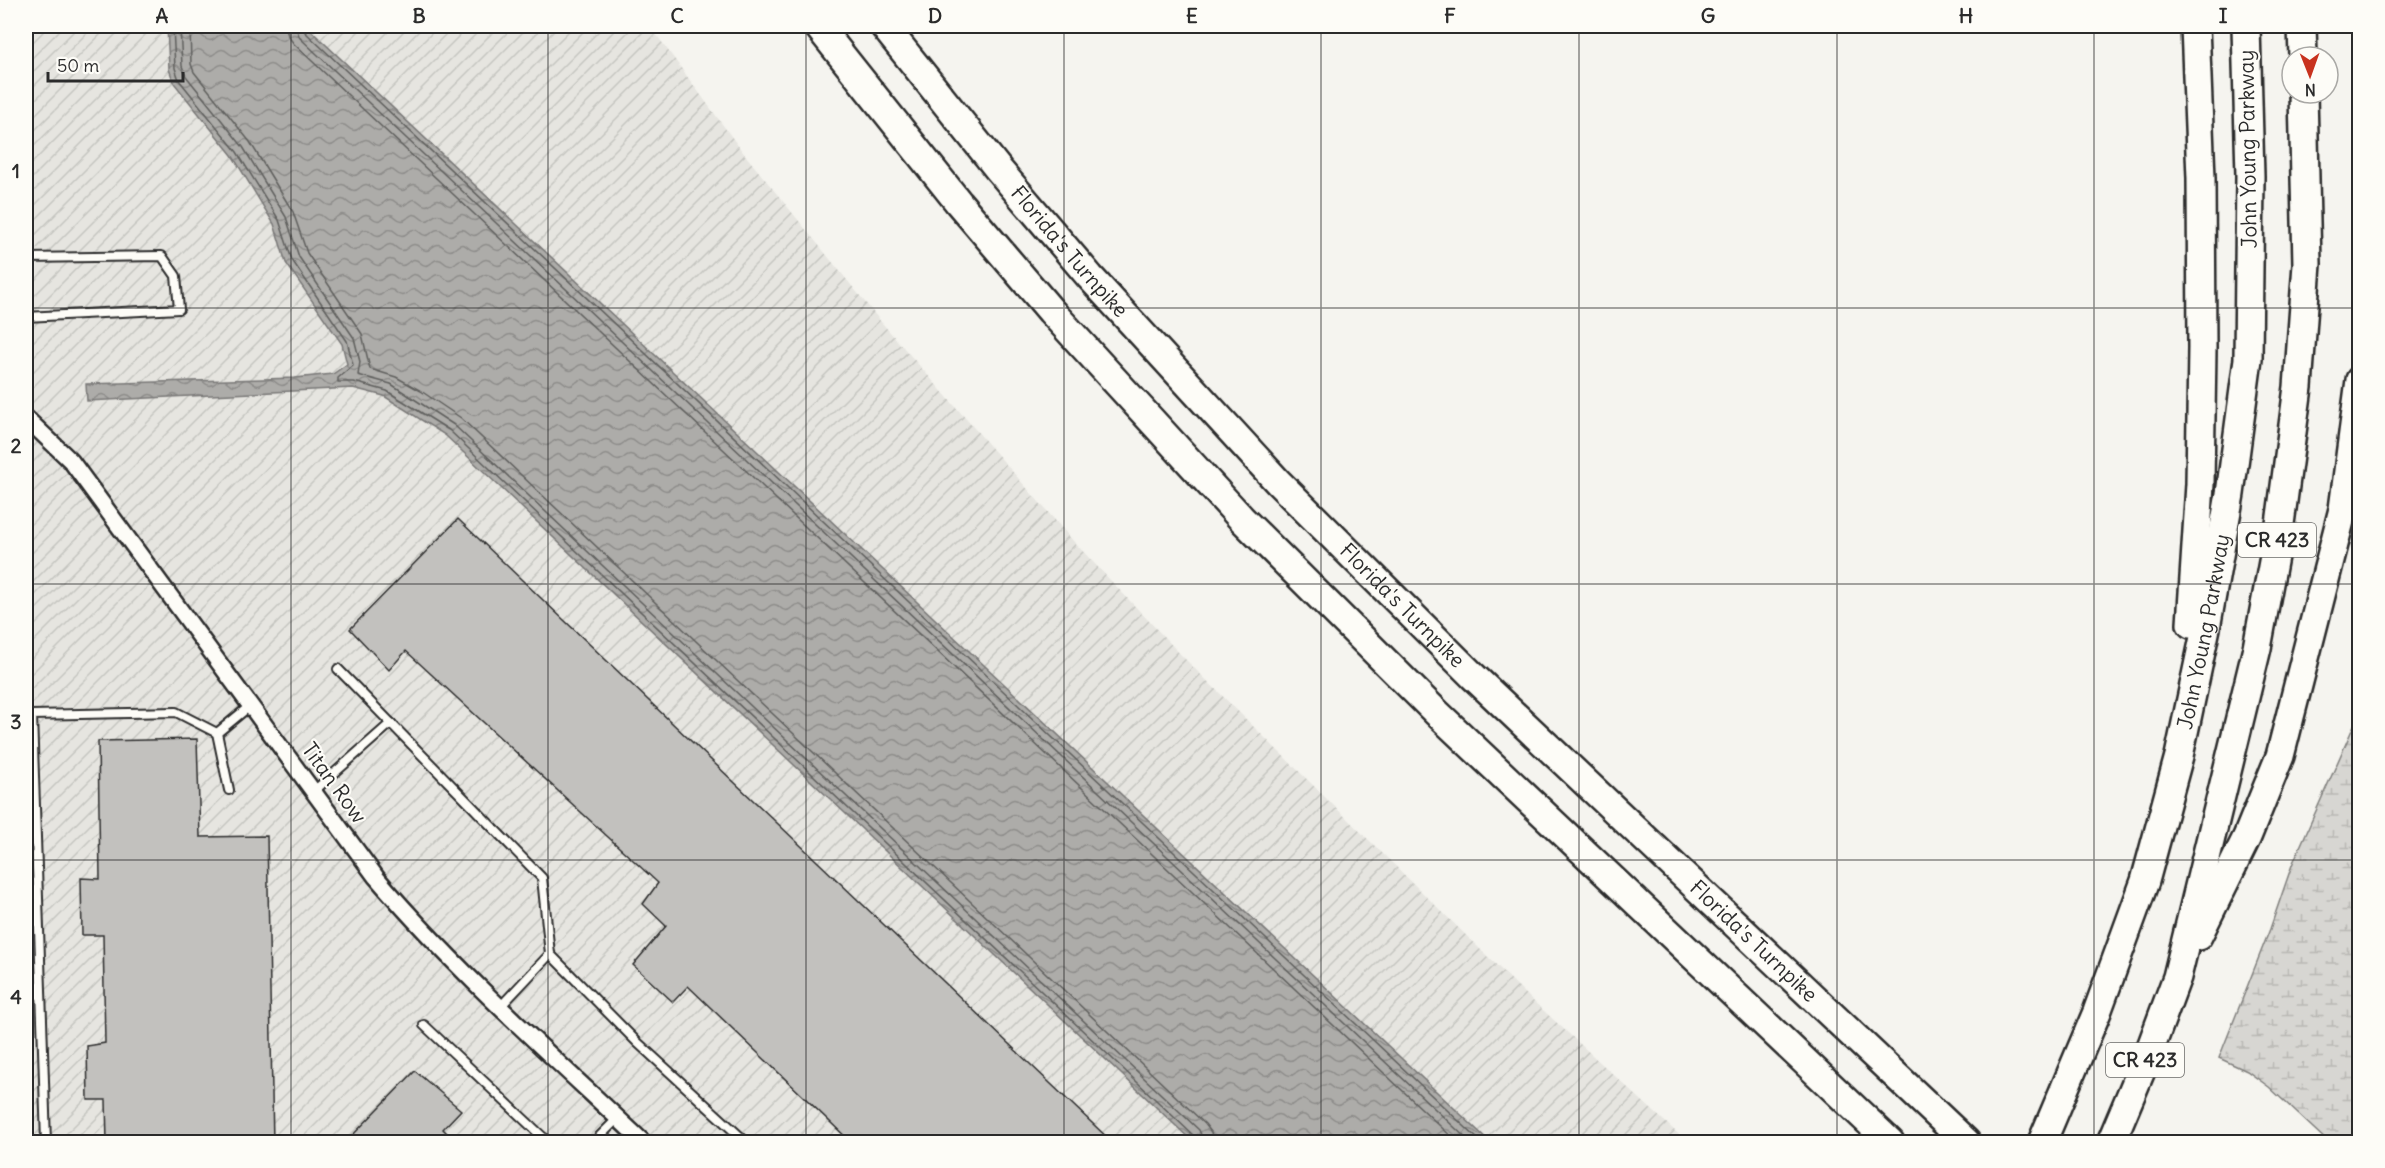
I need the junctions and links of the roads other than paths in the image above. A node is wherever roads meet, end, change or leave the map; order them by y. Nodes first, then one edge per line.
1 (818, 26) edge
2 (884, 26) edge
3 (2195, 26) edge
4 (2246, 26) edge
5 (2302, 26) edge
6 (2303, 45) edge
7 (2303, 105) edge
8 (26, 258) edge
9 (26, 317) edge
10 (2360, 380) edge
11 (26, 418) edge
12 (338, 669) dead end
13 (251, 705) junction
14 (391, 723) junction
15 (218, 733) junction
16 (2178, 756) junction
17 (229, 790) dead end
18 (314, 791) junction
19 (26, 814) edge
20 (35, 814) junction
21 (550, 954) junction
22 (2176, 977) junction
23 (26, 994) edge
24 (41, 995) junction
25 (500, 1007) junction
26 (424, 1025) dead end
27 (618, 1118) junction
28 (2047, 1131) edge
29 (46, 1143) edge
30 (548, 1143) edge
31 (594, 1143) edge
32 (643, 1143) edge
33 (746, 1143) edge
34 (1890, 1143) edge
35 (1966, 1143) edge
36 (2111, 1143) edge

1 - 34 highway
2 - 35 highway, Florida's Turnpike
3 - 16 highway
4 - 16 highway, John Young Parkway / CR 423
5 - 6 highway
7 - 22 highway, CR 423
8 - 9 lane
10 - 22 highway
11 - 13 street, Titan Row
12 - 14 lane
13 - 15 lane
13 - 18 street, Titan Row
14 - 18 lane
14 - 21 lane
15 - 17 lane
15 - 20 lane
16 - 28 highway, John Young Parkway / CR 423
18 - 25 street, Titan Row
19 - 20 lane
20 - 24 lane
21 - 25 lane
21 - 33 lane
22 - 36 highway, CR 423
23 - 24 lane
24 - 29 lane
25 - 27 street, Titan Row
26 - 30 lane
27 - 31 lane
27 - 32 street, Titan Row

